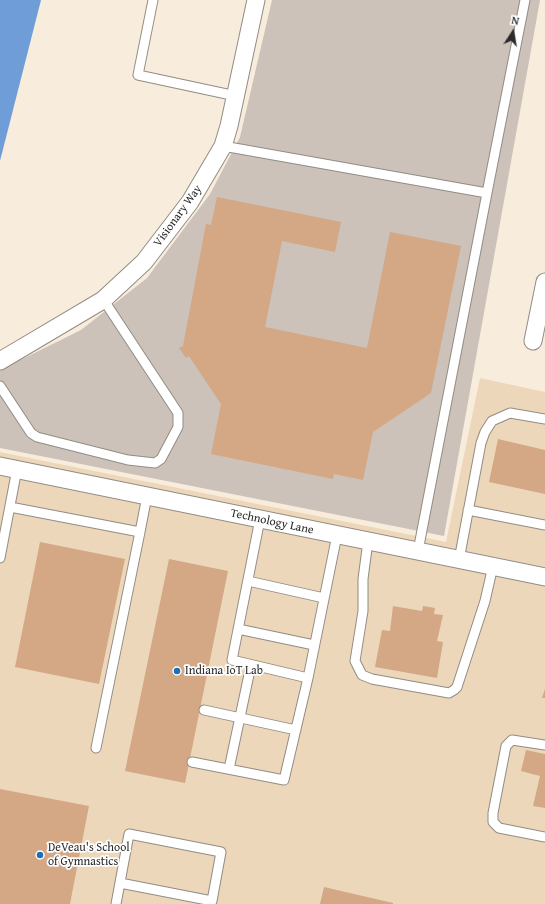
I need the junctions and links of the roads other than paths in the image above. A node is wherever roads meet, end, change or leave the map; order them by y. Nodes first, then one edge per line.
1 (153, 0) edge
2 (256, 0) edge
3 (525, 0) edge
4 (236, 96) junction
5 (223, 146) junction
6 (487, 193) junction
7 (545, 282) edge
8 (103, 299) junction
9 (533, 341) dead end
10 (0, 361) edge
11 (0, 386) edge
12 (545, 419) edge
13 (0, 466) edge
14 (17, 469) junction
15 (148, 496) junction
16 (10, 507) junction
17 (468, 510) junction
18 (260, 519) junction
19 (545, 525) edge
20 (140, 532) junction
21 (337, 535) junction
22 (368, 541) junction
23 (418, 551) junction
24 (0, 558) edge
25 (459, 560) junction
26 (492, 566) junction
27 (545, 577) edge
28 (248, 581) junction
29 (324, 598) junction
30 (238, 629) junction
31 (314, 645) junction
32 (251, 665) junction
33 (308, 678) junction
34 (204, 710) dead end
35 (240, 718) junction
36 (296, 730) junction
37 (545, 745) edge
38 (96, 748) dead end
39 (192, 762) dead end
40 (229, 769) junction
41 (545, 837) edge
42 (120, 883) junction
43 (116, 904) edge

1 - 4 lane
2 - 4 street, Visionary Way
3 - 6 lane
4 - 5 street, Visionary Way
5 - 6 lane
5 - 8 street, Visionary Way
6 - 23 lane
7 - 9 street
8 - 10 street, Visionary Way
8 - 11 lane
12 - 17 lane
13 - 14 street, Technology Lane
14 - 15 street, Technology Lane
14 - 16 lane
15 - 18 street, Technology Lane
15 - 20 lane
16 - 20 lane
16 - 24 lane
17 - 19 lane
17 - 25 lane
18 - 21 street, Technology Lane
18 - 28 lane
20 - 38 lane
21 - 22 street, Technology Lane
21 - 29 lane
22 - 23 street, Technology Lane
22 - 26 lane
23 - 25 street, Technology Lane
25 - 26 street, Technology Lane
26 - 27 street, Technology Lane
28 - 29 lane
28 - 30 lane
29 - 31 lane
30 - 31 lane
30 - 32 lane
31 - 33 lane
32 - 33 lane
32 - 35 lane
33 - 36 lane
34 - 35 lane
35 - 36 lane
35 - 40 lane
36 - 40 lane
37 - 41 lane
39 - 40 lane
42 - 42 lane
42 - 43 lane

